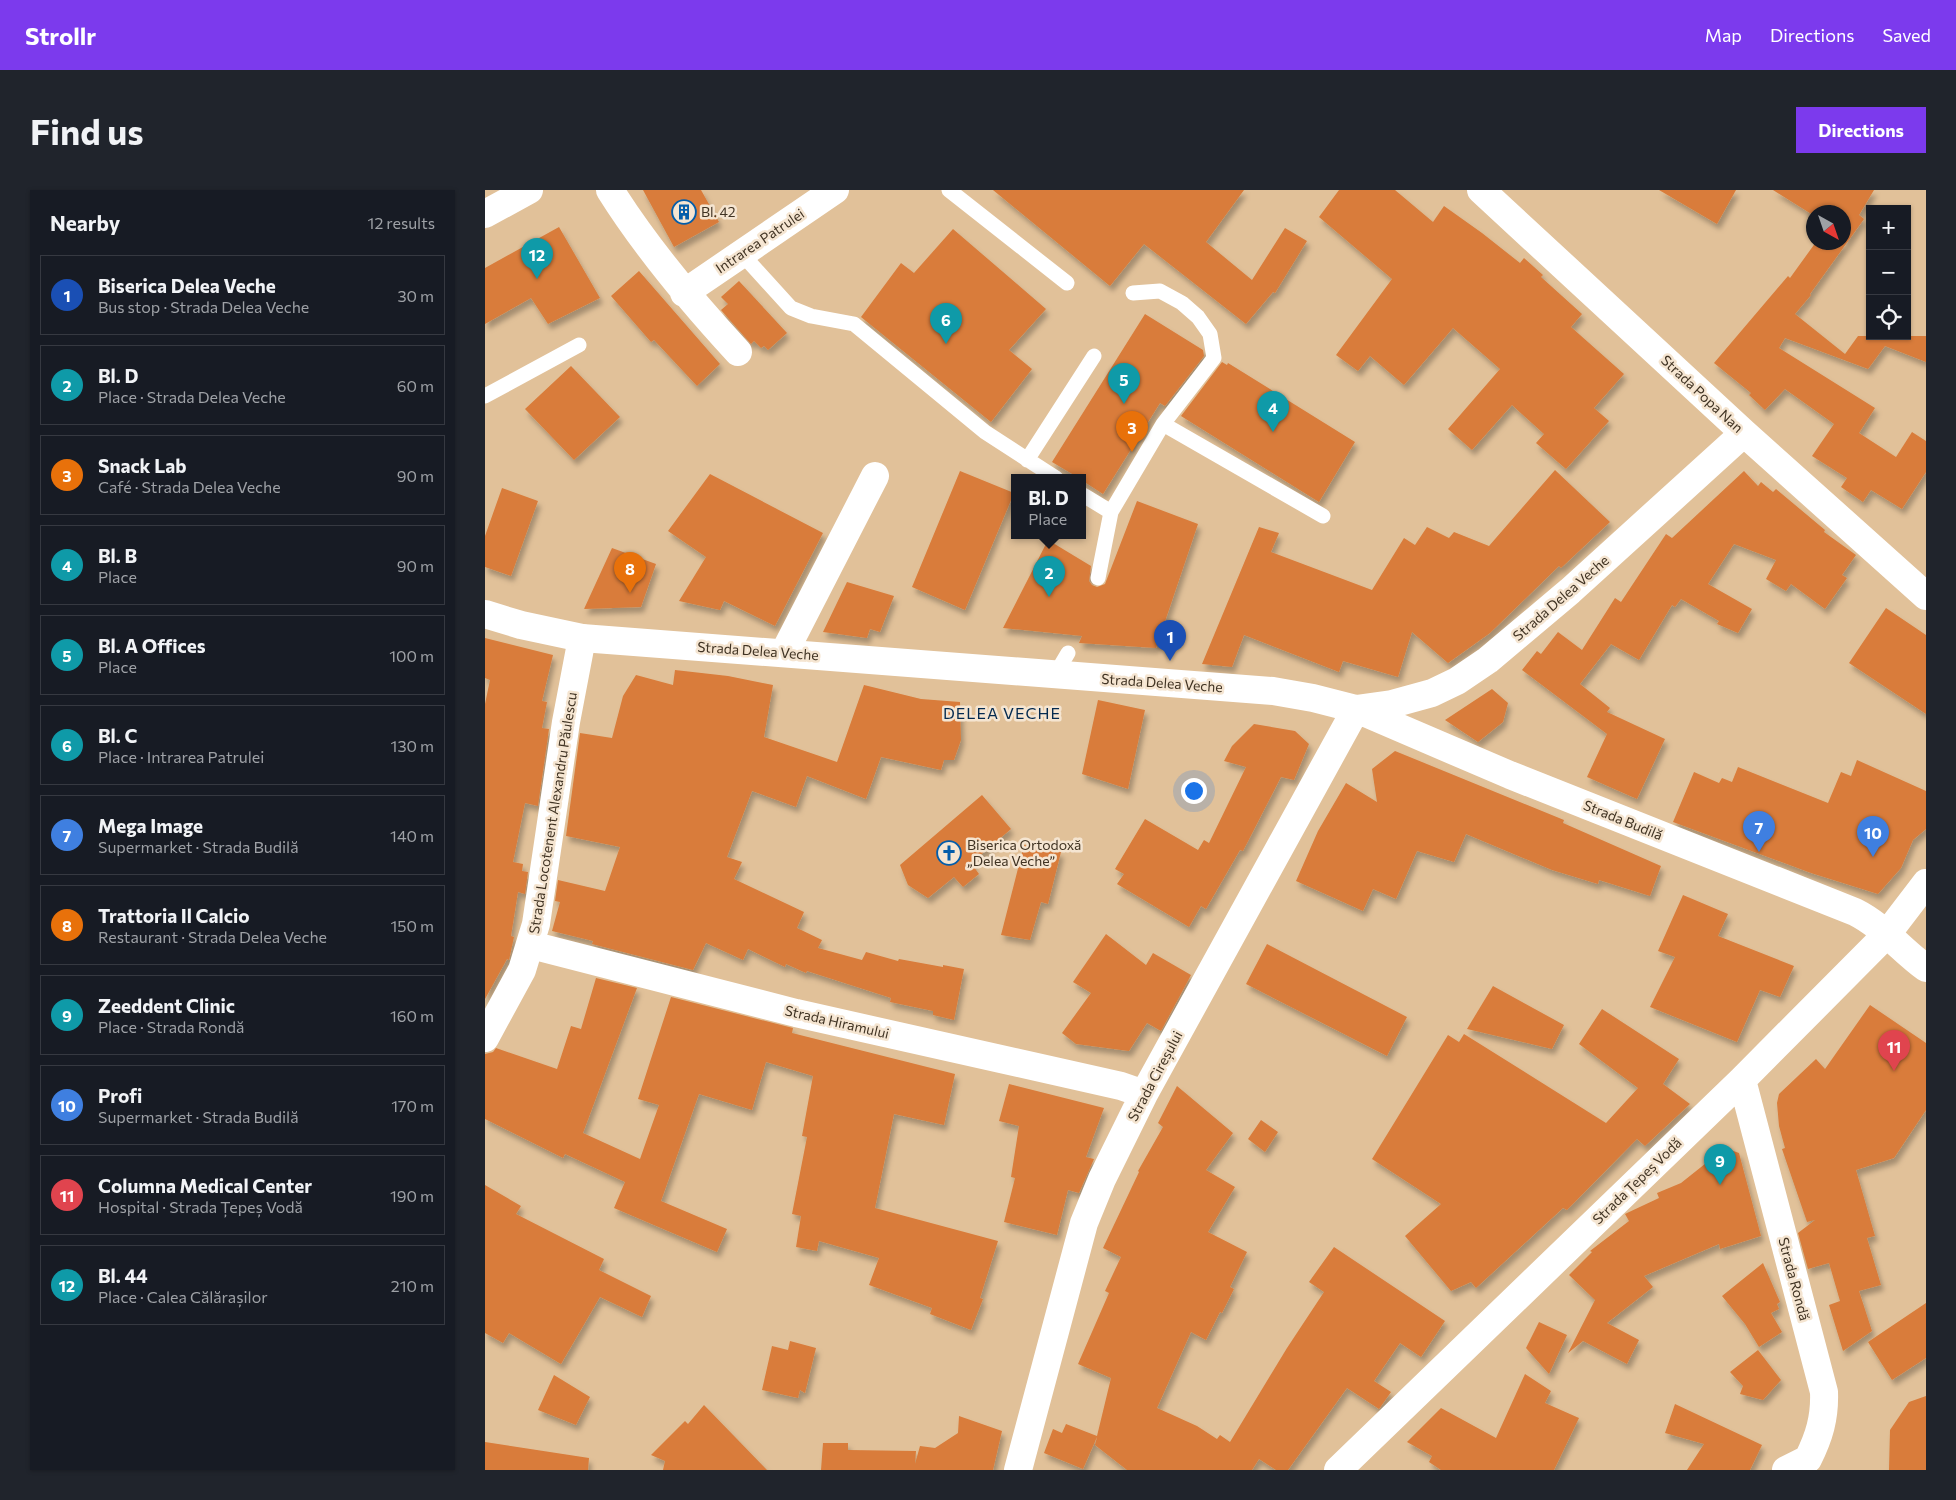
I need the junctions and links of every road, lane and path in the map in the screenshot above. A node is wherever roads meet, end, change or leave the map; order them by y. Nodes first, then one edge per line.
1 (529, 190) edge
2 (610, 190) edge
3 (835, 190) edge
4 (949, 190) edge
5 (1481, 190) edge
6 (485, 214) edge
7 (741, 253) junction
8 (1067, 283) dead end
9 (684, 293) junction
10 (1133, 293) dead end
11 (579, 345) dead end
12 (738, 352) dead end
13 (1094, 356) dead end
14 (485, 396) edge
15 (1163, 424) junction
16 (1744, 433) junction
17 (1027, 460) junction
18 (1050, 474) edge
19 (875, 476) dead end
20 (1086, 497) edge
21 (1111, 512) junction
22 (1323, 516) dead end
23 (1098, 578) dead end
24 (1926, 596) edge
25 (485, 614) edge
26 (582, 638) junction
27 (784, 653) junction
28 (1356, 709) junction
29 (1926, 883) edge
30 (1887, 934) junction
31 (531, 945) junction
32 (1926, 968) edge
33 (485, 1038) edge
34 (1742, 1080) junction
35 (1144, 1094) junction
36 (1806, 1466) edge
37 (1018, 1470) edge
38 (1338, 1470) edge

1 - 6 street
2 - 9 street
3 - 7 street, Intrarea Patrulei
4 - 8 lane
5 - 16 street, Strada Popa Nan
7 - 9 street, Intrarea Patrulei
7 - 17 lane
9 - 12 street
10 - 15 lane
11 - 14 lane
13 - 17 lane
15 - 21 lane
15 - 22 lane
16 - 24 street, Strada Popa Nan
16 - 28 street, Strada Delea Veche
17 - 18 lane
19 - 27 street
20 - 21 lane
21 - 23 lane
25 - 26 street, Strada Delea Veche
26 - 27 street, Strada Delea Veche
26 - 31 street, Strada Locotenent Alexandru Păulescu
27 - 28 street, Strada Delea Veche
28 - 30 street, Strada Budilă
28 - 35 street, Strada Cireșului
29 - 30 street, Strada Țepeș Vodă
30 - 32 street, Strada Budilă
30 - 34 street, Strada Țepeș Vodă
31 - 33 street, Strada Locotenent Alexandru Păulescu
31 - 35 street, Strada Hiramului
34 - 36 street, Strada Rondă
34 - 38 street, Strada Țepeș Vodă
35 - 37 street, Strada Cireșului

